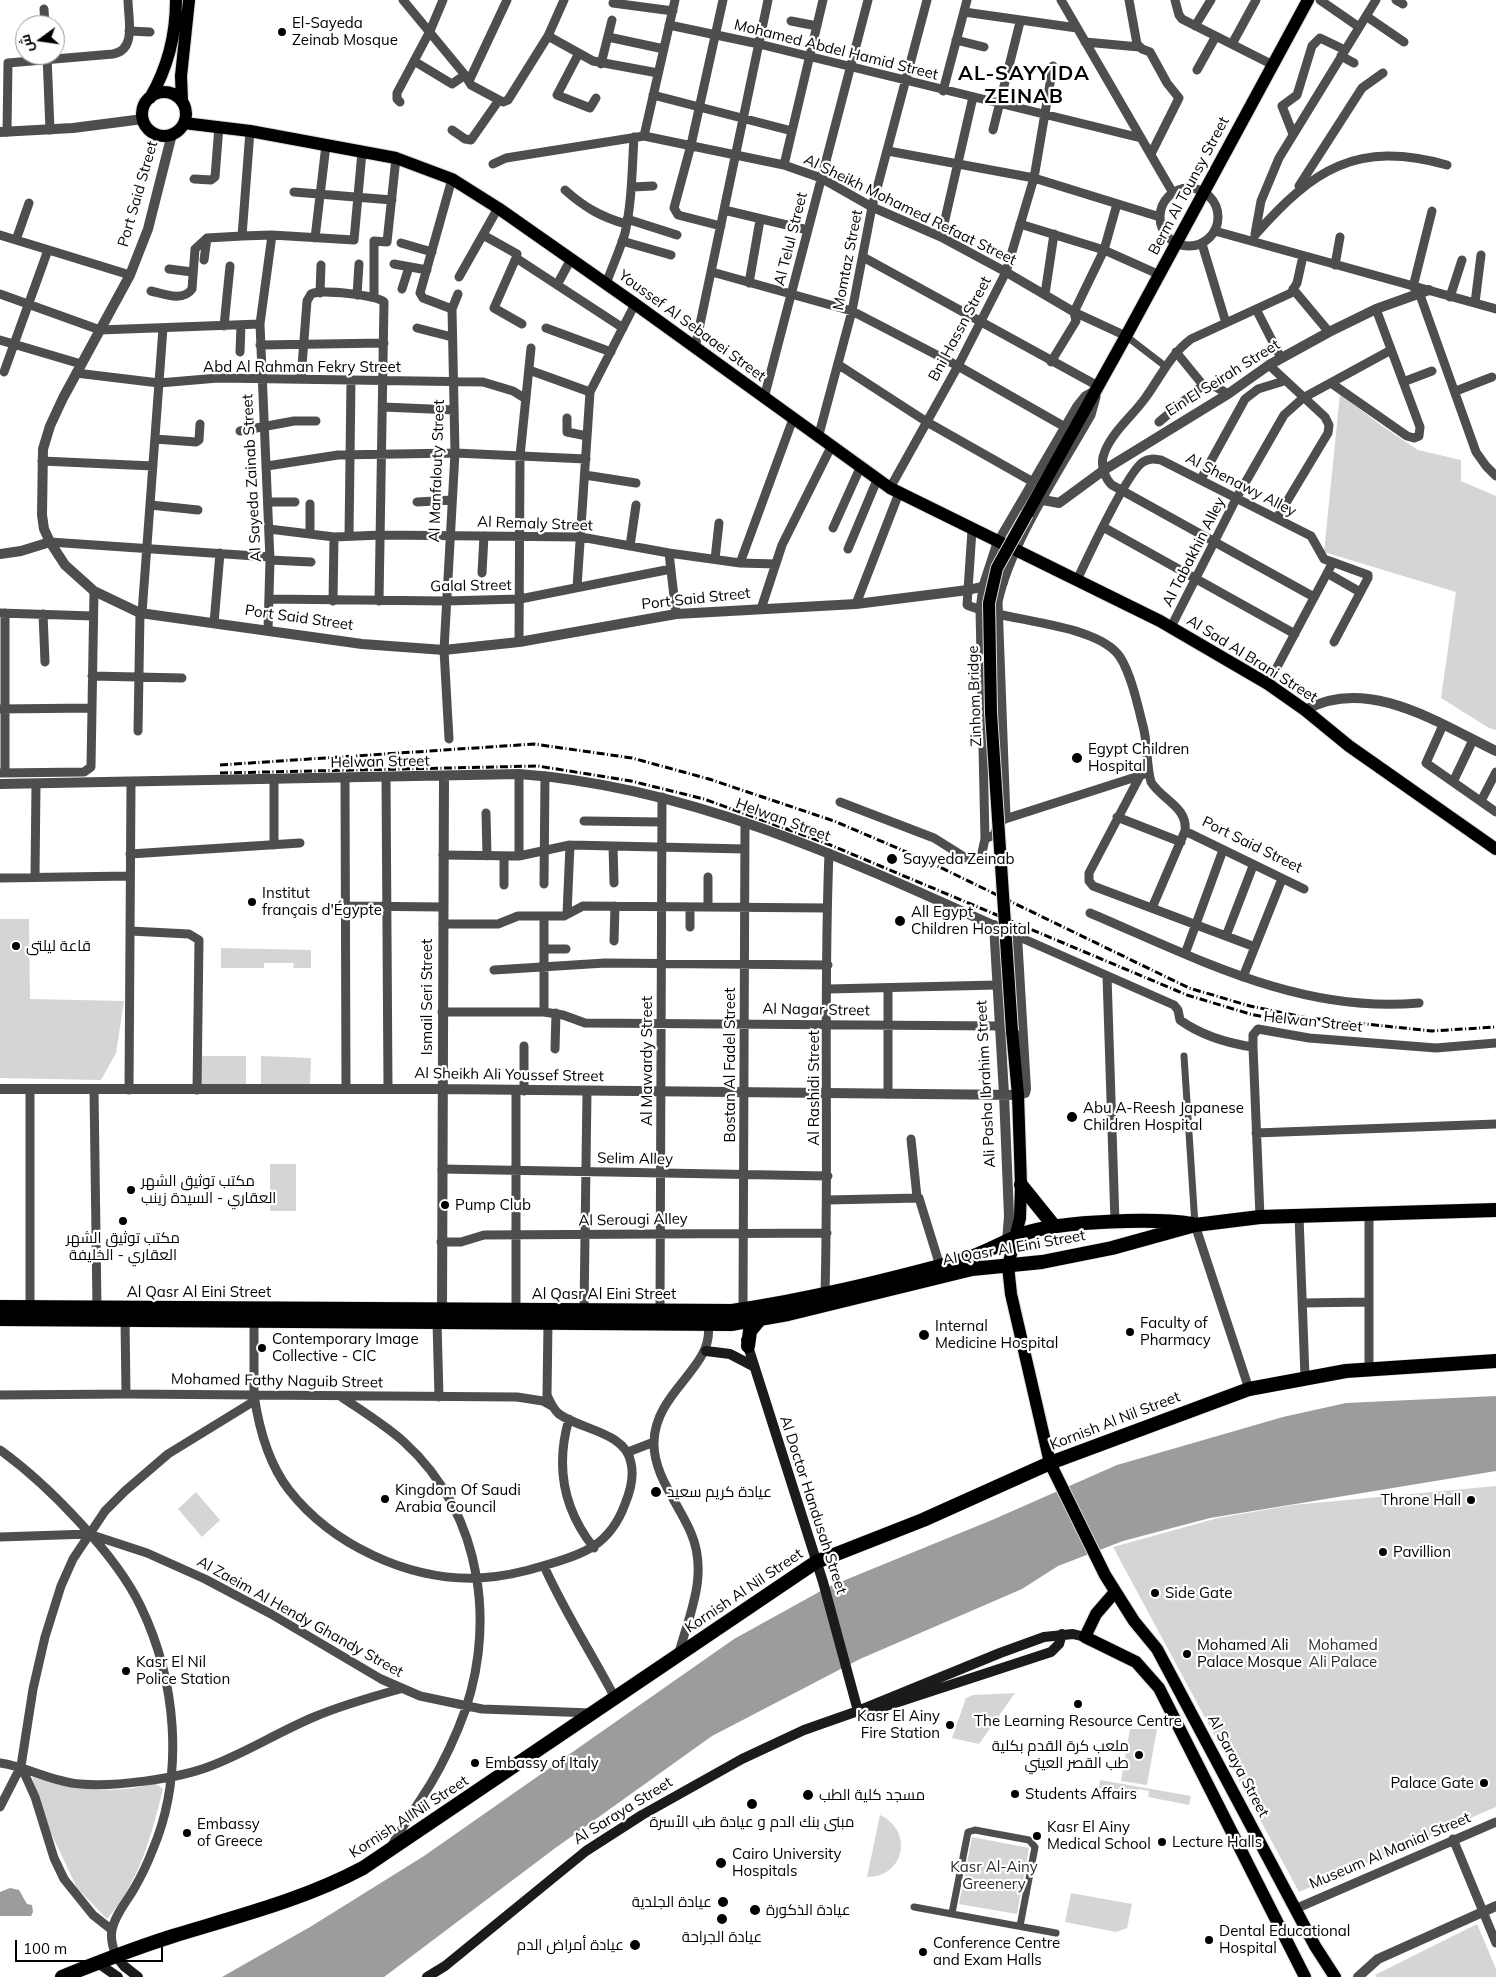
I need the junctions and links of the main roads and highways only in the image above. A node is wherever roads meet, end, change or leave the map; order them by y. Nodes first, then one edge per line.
1 (176, 0) edge
2 (189, 0) edge
3 (1308, 0) edge
4 (150, 98) junction
5 (182, 101) junction
6 (184, 124) junction
7 (1097, 388) joint
8 (997, 543) joint
9 (1496, 849) edge
10 (1012, 1032) joint
11 (1021, 1185) junction
12 (1496, 1210) edge
13 (1195, 1225) junction
14 (1054, 1226) junction
15 (1011, 1239) junction
16 (1008, 1266) junction
17 (0, 1307) edge
18 (440, 1316) junction
19 (744, 1316) junction
20 (660, 1317) junction
21 (0, 1318) edge
22 (760, 1319) junction
23 (748, 1346) junction
24 (706, 1351) road end
25 (1496, 1361) edge
26 (753, 1366) junction
27 (1050, 1463) junction
28 (819, 1556) junction
29 (1105, 1575) joint
30 (1115, 1592) junction
31 (1062, 1634) junction
32 (1085, 1638) junction
33 (858, 1710) junction
34 (116, 1956) junction
35 (98, 1963) junction
36 (136, 1976) edge
37 (62, 1977) edge
38 (118, 1977) edge
39 (427, 1977) edge
40 (1305, 1977) edge
41 (1335, 1977) edge

1 - 4 main road
2 - 5 main road
3 - 7 main road, Berm Al Tounsy Street
4 - 5 main road
4 - 6 main road
5 - 6 main road
6 - 8 main road, Youssef Al Sebaaei Street
7 - 10 main road, Zinhom Bridge, bridge
8 - 9 main road, Al Sad Al Brani Street
10 - 11 main road, Ali Pasha Ibrahim Street
11 - 14 highway
11 - 15 main road, Ali Pasha Ibrahim Street
12 - 13 highway, Al Qasr Al Eini Street
13 - 14 highway, Al Qasr Al Eini Street
13 - 16 highway, Al Qasr Al Eini Street
14 - 15 highway, Al Qasr Al Eini Street
15 - 16 main road, Ali Pasha Ibrahim Street
15 - 19 highway, Al Qasr Al Eini Street
16 - 22 highway, Al Qasr Al Eini Street
16 - 27 main road, Ali Pasha Ibrahim Street
17 - 18 highway, Al Qasr Al Eini Street
18 - 20 highway, Al Qasr Al Eini Street
18 - 20 highway, Al Qasr Al Eini Street
18 - 21 highway, Al Qasr Al Eini Street
19 - 20 highway, Al Qasr Al Eini Street
19 - 20 highway, Al Qasr Al Eini Street
19 - 22 highway, Al Qasr Al Eini Street
19 - 23 main road, Al Doctor Handusah Street
22 - 23 highway
23 - 26 main road, Al Doctor Handusah Street
24 - 26 main road
25 - 27 highway, Kornish Al Nil Street
26 - 28 main road, Al Doctor Handusah Street
27 - 28 highway, Kornish Al Nil Street
27 - 29 main road, Ali Pasha Ibrahim Street
28 - 33 main road, Al Doctor Handusah Street
28 - 34 highway, Kornish Al Nil Street
29 - 30 main road, Al Saraya Street
30 - 32 main road
30 - 41 main road, Al Saraya Street
31 - 32 main road, Al Saraya Street
31 - 33 main road, Al Saraya Street
31 - 33 main road, Al Saraya Street
32 - 40 main road, Al Saraya Street
33 - 39 main road, Al Saraya Street
34 - 35 highway, Kornish Al Nil Street
34 - 36 main road
35 - 37 highway, Kornish Al Nil Street
35 - 38 main road

